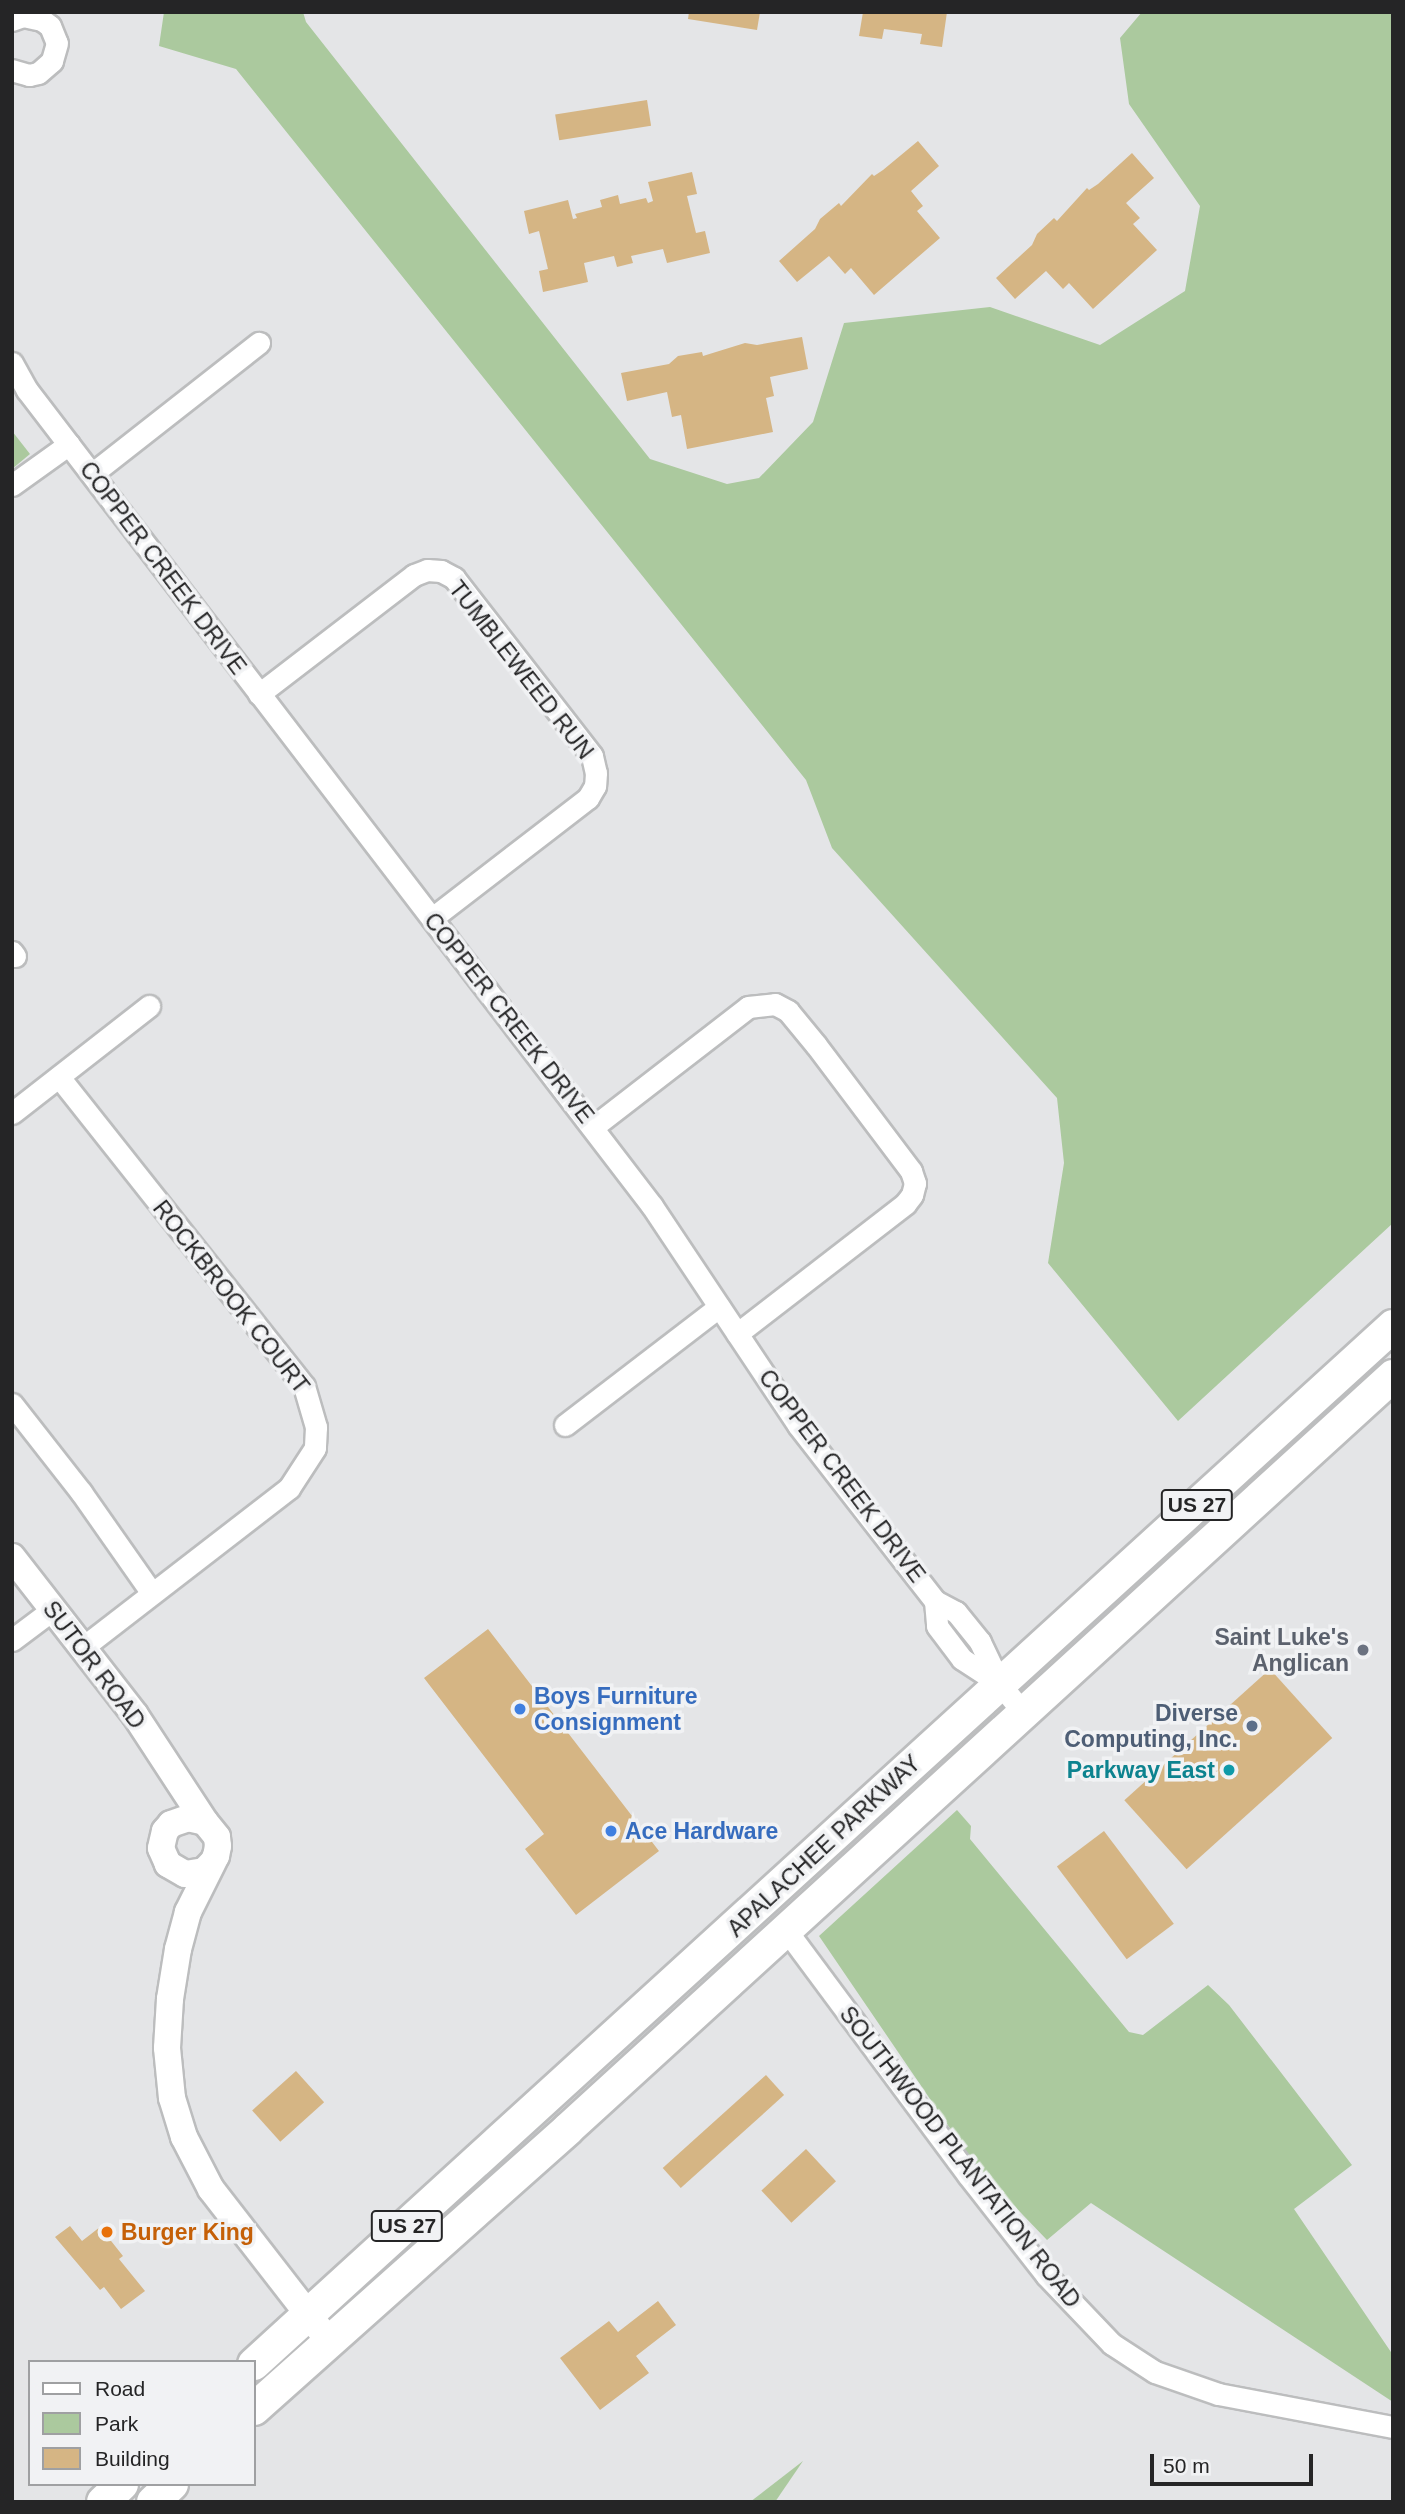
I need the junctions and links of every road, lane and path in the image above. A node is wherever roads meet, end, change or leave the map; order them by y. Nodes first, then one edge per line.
1 (12, 20) edge
2 (12, 70) edge
3 (259, 343) dead end
4 (12, 363) edge
5 (69, 444) junction
6 (93, 474) junction
7 (12, 485) edge
8 (259, 694) junction
9 (432, 918) junction
10 (149, 1006) dead end
11 (59, 1077) junction
12 (12, 1113) edge
13 (593, 1127) junction
14 (719, 1307) junction
15 (1393, 1326) edge
16 (737, 1334) junction
17 (1393, 1376) edge
18 (12, 1404) edge
19 (565, 1425) dead end
20 (12, 1557) edge
21 (151, 1592) junction
22 (52, 1610) junction
23 (12, 1640) edge
24 (82, 1648) junction
25 (1000, 1684) junction
26 (1024, 1714) junction
27 (173, 1775) junction
28 (205, 1822) junction
29 (169, 1827) junction
30 (168, 1864) junction
31 (211, 1864) junction
32 (793, 1875) junction
33 (754, 1910) junction
34 (786, 1930) junction
35 (178, 1949) junction
36 (750, 1963) junction
37 (308, 2315) junction
38 (329, 2341) junction
39 (256, 2362) edge
40 (256, 2407) edge
41 (1393, 2427) edge
42 (120, 2486) edge
43 (170, 2486) edge
44 (103, 2502) edge
45 (153, 2502) edge

1 - 2 street
3 - 6 street
4 - 5 street, COPPER CREEK DRIVE
5 - 6 street, COPPER CREEK DRIVE
5 - 7 street, COPPER CREEK DRIVE
6 - 8 street, COPPER CREEK DRIVE
8 - 9 street, COPPER CREEK DRIVE
8 - 9 street, TUMBLEWEED RUN
9 - 13 street, COPPER CREEK DRIVE
10 - 11 street
11 - 12 street
11 - 21 street, ROCKBROOK COURT
13 - 14 street, COPPER CREEK DRIVE
13 - 16 street
14 - 16 street, COPPER CREEK DRIVE
14 - 19 street
15 - 25 main road, APALACHEE PARKWAY / US 27
16 - 25 street, COPPER CREEK DRIVE
17 - 26 main road, APALACHEE PARKWAY / US 27
18 - 21 street
20 - 22 street, SUTOR ROAD
21 - 24 street, ROCKBROOK COURT
22 - 23 street
22 - 24 street, SUTOR ROAD
24 - 27 street, SUTOR ROAD
25 - 26 street, COPPER CREEK DRIVE
25 - 32 main road, APALACHEE PARKWAY / US 27
26 - 34 main road, APALACHEE PARKWAY / US 27
27 - 28 street, SUTOR ROAD
27 - 29 street
28 - 29 street
28 - 31 street
29 - 30 street
30 - 31 street
30 - 35 street
31 - 35 street
32 - 33 main road, APALACHEE PARKWAY / US 27
32 - 34 main road
33 - 36 main road
33 - 37 main road, APALACHEE PARKWAY / US 27
34 - 36 main road, APALACHEE PARKWAY / US 27
34 - 41 street, SOUTHWOOD PLANTATION ROAD
35 - 37 street
36 - 38 main road, APALACHEE PARKWAY / US 27
37 - 38 street
37 - 39 main road, APALACHEE PARKWAY / US 27
38 - 40 main road, APALACHEE PARKWAY / US 27
42 - 44 main road
43 - 45 main road

